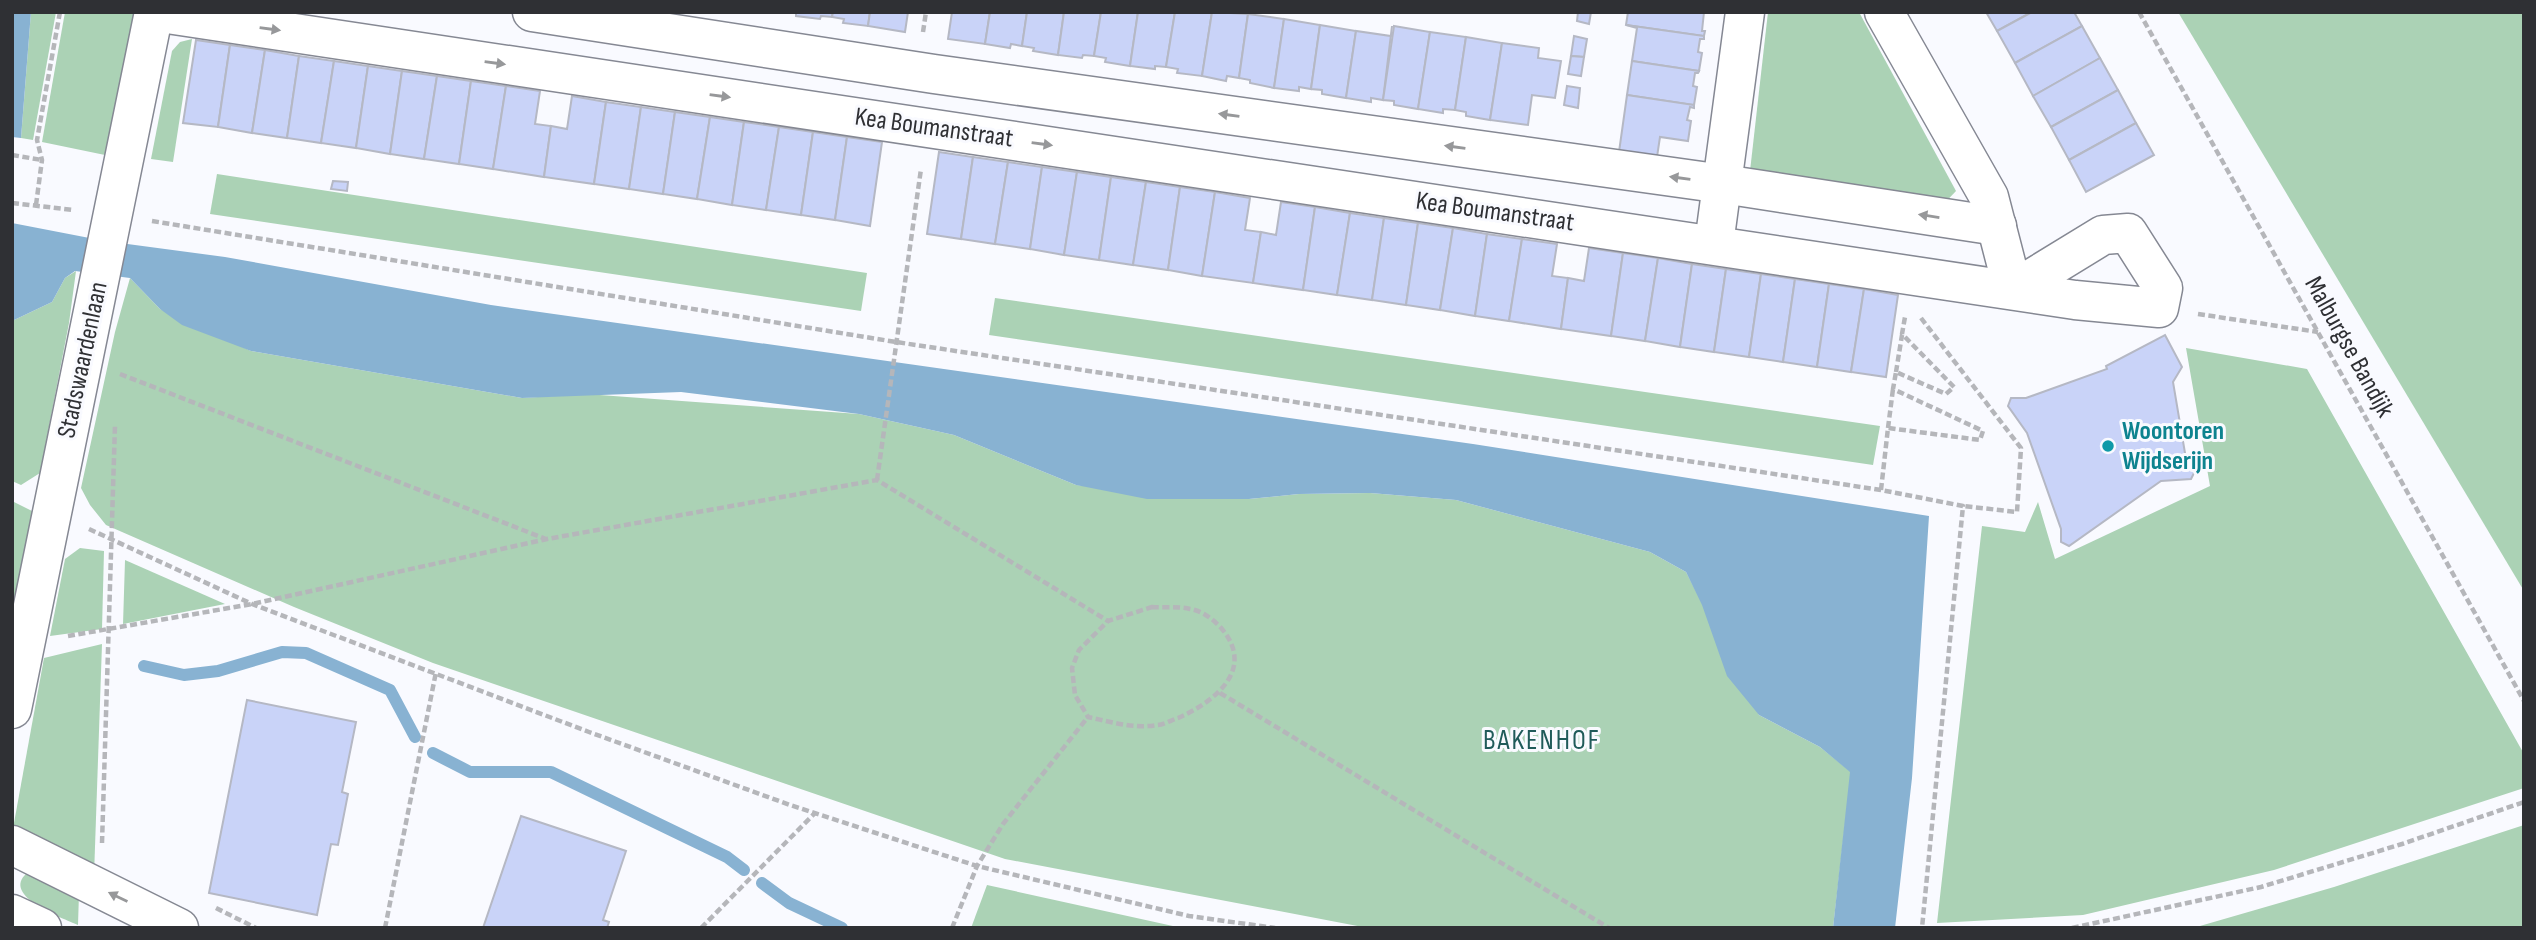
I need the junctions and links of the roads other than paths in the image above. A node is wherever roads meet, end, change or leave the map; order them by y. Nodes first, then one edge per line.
1 (154, 12) edge
2 (532, 12) edge
3 (1745, 12) edge
4 (1884, 12) edge
5 (1723, 184) junction
6 (1997, 226) junction
7 (1714, 244) junction
8 (2013, 290) junction
9 (12, 709) edge
10 (12, 845) edge
11 (12, 914) edge
12 (42, 928) edge
13 (179, 928) edge

1 -> 7 street, Kea Boumanstraat
1 - 9 street, Stadswaardenlaan
5 -> 2 street, Kea Boumanstraat
3 - 5 street
4 - 6 street
6 -> 5 street, Kea Boumanstraat
5 - 7 street
6 - 8 street
7 - 8 street, Kea Boumanstraat
8 - 8 street, Kea Boumanstraat
13 -> 10 street
11 - 12 street

